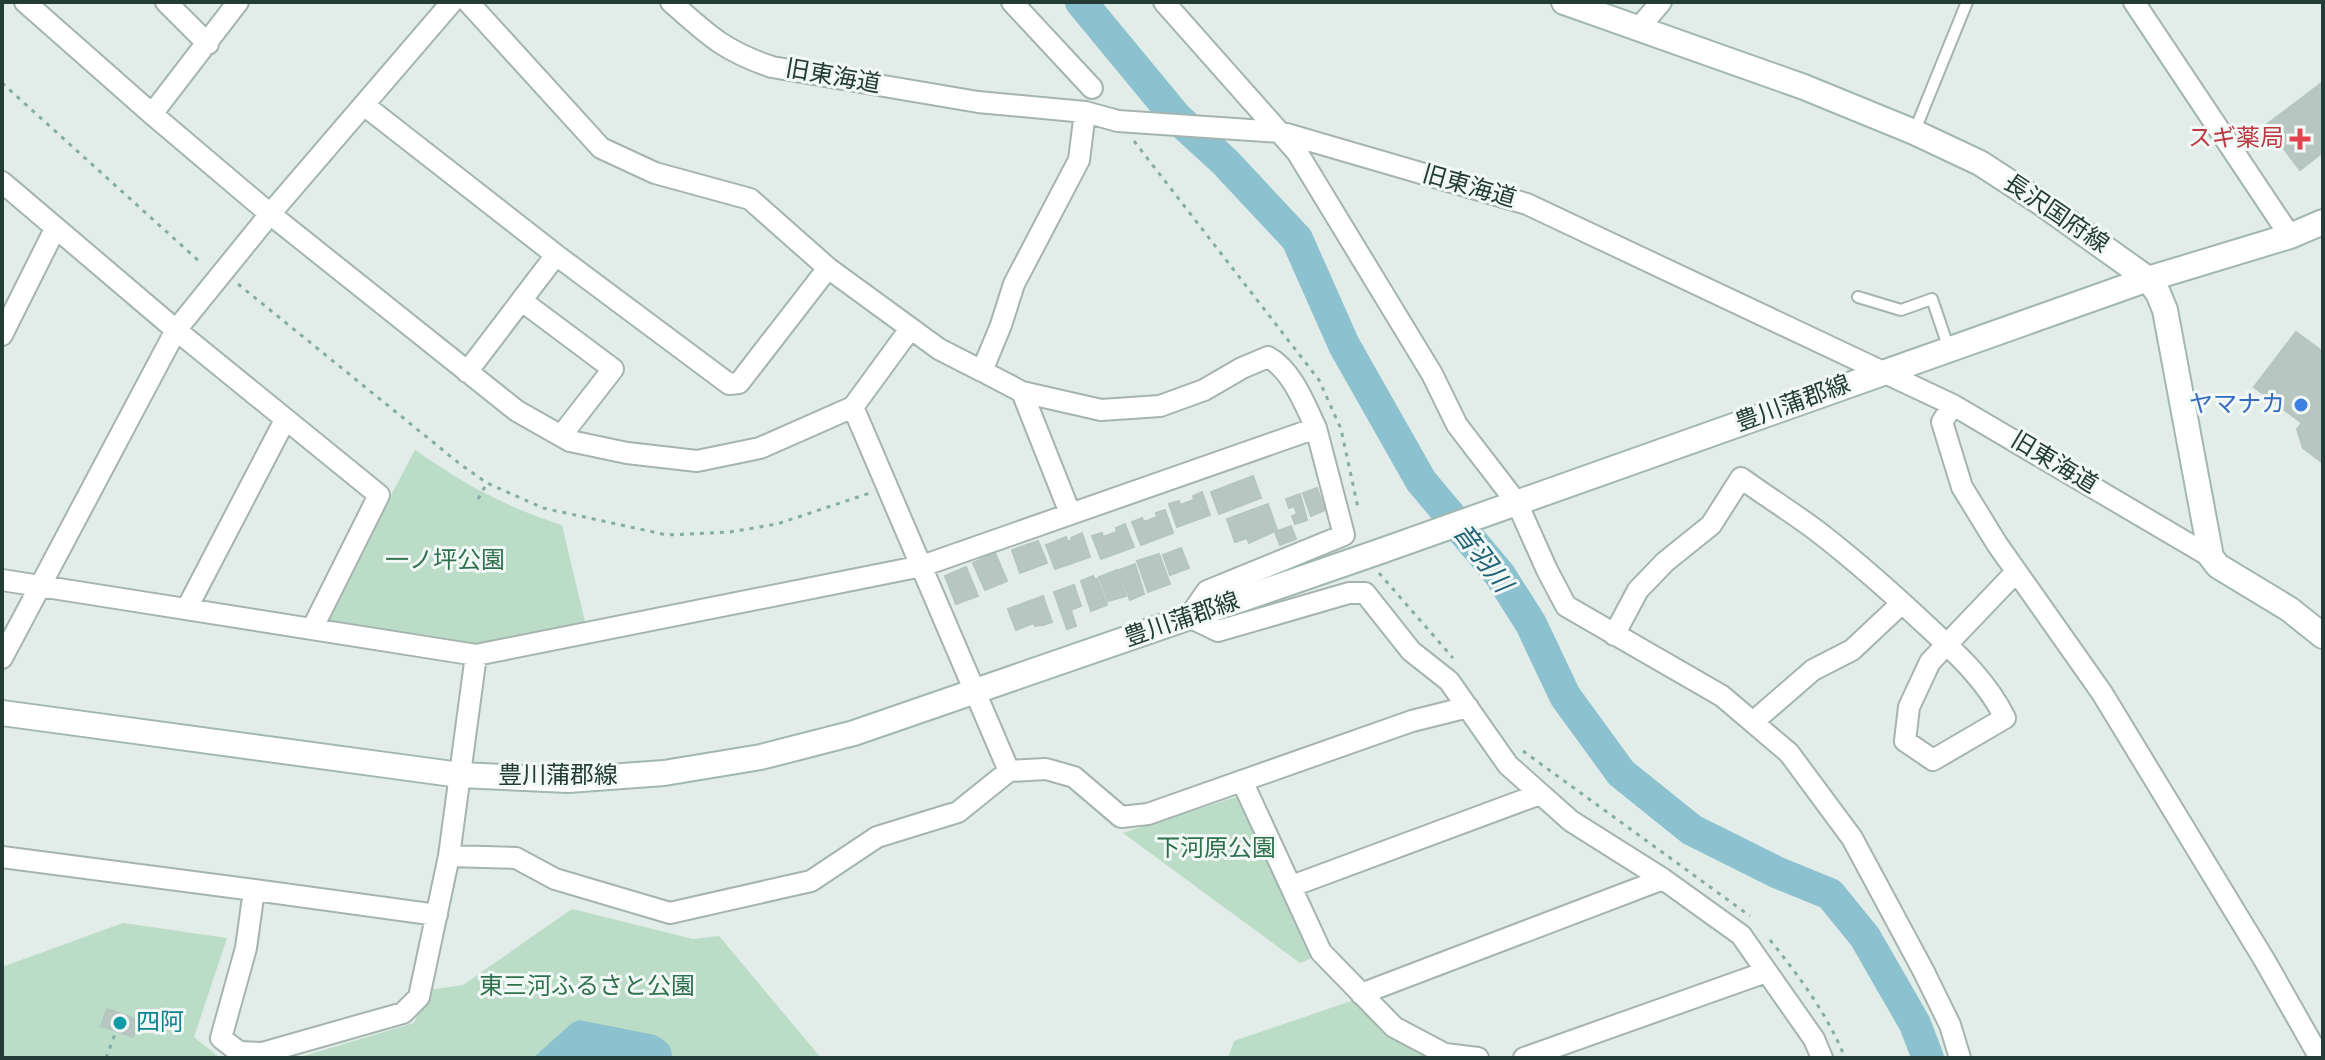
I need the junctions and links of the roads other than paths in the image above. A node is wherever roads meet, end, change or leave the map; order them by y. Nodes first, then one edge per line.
1 (25, 2) edge
2 (166, 2) edge
3 (238, 2) edge
4 (468, 2) edge
5 (671, 2) edge
6 (1012, 2) edge
7 (1164, 2) edge
8 (1564, 2) edge
9 (1661, 2) edge
10 (1967, 2) edge
11 (2134, 2) edge
12 (442, 5) edge
13 (1638, 29) junction
14 (208, 44) junction
15 (1092, 88) dead end
16 (364, 105) junction
17 (1085, 112) junction
18 (152, 114) junction
19 (1272, 132) junction
20 (1914, 132) junction
21 (2, 182) edge
22 (270, 214) junction
23 (2323, 222) edge
24 (55, 229) junction
25 (2290, 236) junction
26 (556, 255) junction
27 (828, 268) junction
28 (2148, 279) junction
29 (1858, 297) dead end
30 (522, 301) junction
31 (910, 329) junction
32 (176, 330) junction
33 (2, 335) edge
34 (1949, 349) junction
35 (982, 371) junction
36 (1885, 371) junction
37 (467, 372) junction
38 (1022, 392) junction
39 (1953, 405) junction
40 (853, 407) junction
41 (285, 420) junction
42 (1316, 428) junction
43 (561, 436) junction
44 (1511, 505) junction
45 (1070, 513) junction
46 (2211, 557) junction
47 (922, 566) junction
48 (2016, 572) junction
49 (2, 580) edge
50 (40, 585) junction
51 (1902, 603) junction
52 (187, 608) junction
53 (1189, 617) junction
54 (312, 629) junction
55 (1614, 635) junction
56 (2323, 636) edge
57 (1947, 645) junction
58 (476, 655) junction
59 (2, 658) edge
60 (975, 691) junction
61 (1468, 707) junction
62 (2, 713) edge
63 (1753, 722) junction
64 (1009, 771) junction
65 (460, 775) junction
66 (1243, 783) junction
67 (1540, 794) junction
68 (449, 856) junction
69 (2, 857) edge
70 (1663, 879) junction
71 (1292, 886) junction
72 (254, 890) junction
73 (437, 915) junction
74 (1766, 972) junction
75 (1361, 994) junction
76 (1478, 1058) edge
77 (1524, 1058) edge
78 (1822, 1058) edge
79 (1960, 1058) edge
80 (2320, 1058) edge

1 - 18 street
2 - 14 street
3 - 14 street
4 - 27 street
5 - 17 street, 旧東海道
6 - 15 street
7 - 19 street
8 - 13 main road, 長沢国府線
9 - 13 street
10 - 20 lane
11 - 25 street
12 - 16 street
13 - 20 main road, 長沢国府線
14 - 18 street
16 - 22 street
16 - 26 street
17 - 19 street, 旧東海道
17 - 35 street
18 - 22 street
19 - 36 street, 旧東海道
19 - 44 street
20 - 28 main road, 長沢国府線
21 - 24 street
22 - 32 street
22 - 37 street
23 - 25 main road, 豊川蒲郡線
24 - 32 street
24 - 33 street
25 - 28 main road, 豊川蒲郡線
26 - 27 street
26 - 30 street
27 - 31 street
28 - 34 main road, 豊川蒲郡線
28 - 46 main road, 長沢国府線
29 - 34 lane
30 - 37 street
30 - 43 street
31 - 35 street
31 - 40 street
32 - 41 street
32 - 50 street
34 - 36 main road, 豊川蒲郡線
35 - 38 street
36 - 39 street, 旧東海道
36 - 44 main road, 豊川蒲郡線
37 - 43 street
38 - 42 street
38 - 45 street
39 - 46 street, 旧東海道
39 - 48 street
40 - 43 street
40 - 47 street
41 - 52 street
41 - 54 street
42 - 45 street
42 - 53 street
44 - 53 main road, 豊川蒲郡線
44 - 55 street
45 - 47 street
46 - 56 main road
47 - 58 street
47 - 60 street
48 - 57 street
48 - 80 street
49 - 50 street
50 - 52 street
50 - 59 street
51 - 55 street
51 - 57 street
51 - 63 street
52 - 54 street
53 - 60 main road, 豊川蒲郡線
53 - 61 street
54 - 58 street
55 - 63 street
57 - 57 street
58 - 65 street
60 - 64 street
60 - 65 main road, 豊川蒲郡線
61 - 66 street
61 - 67 street
62 - 65 main road, 豊川蒲郡線
63 - 79 street
64 - 66 street
64 - 68 street
65 - 68 street
66 - 71 street
67 - 70 street
67 - 71 street
68 - 73 street
69 - 72 street
70 - 74 street
70 - 75 street
71 - 75 street
72 - 73 street
72 - 73 street
74 - 77 street
74 - 78 street
75 - 76 street

